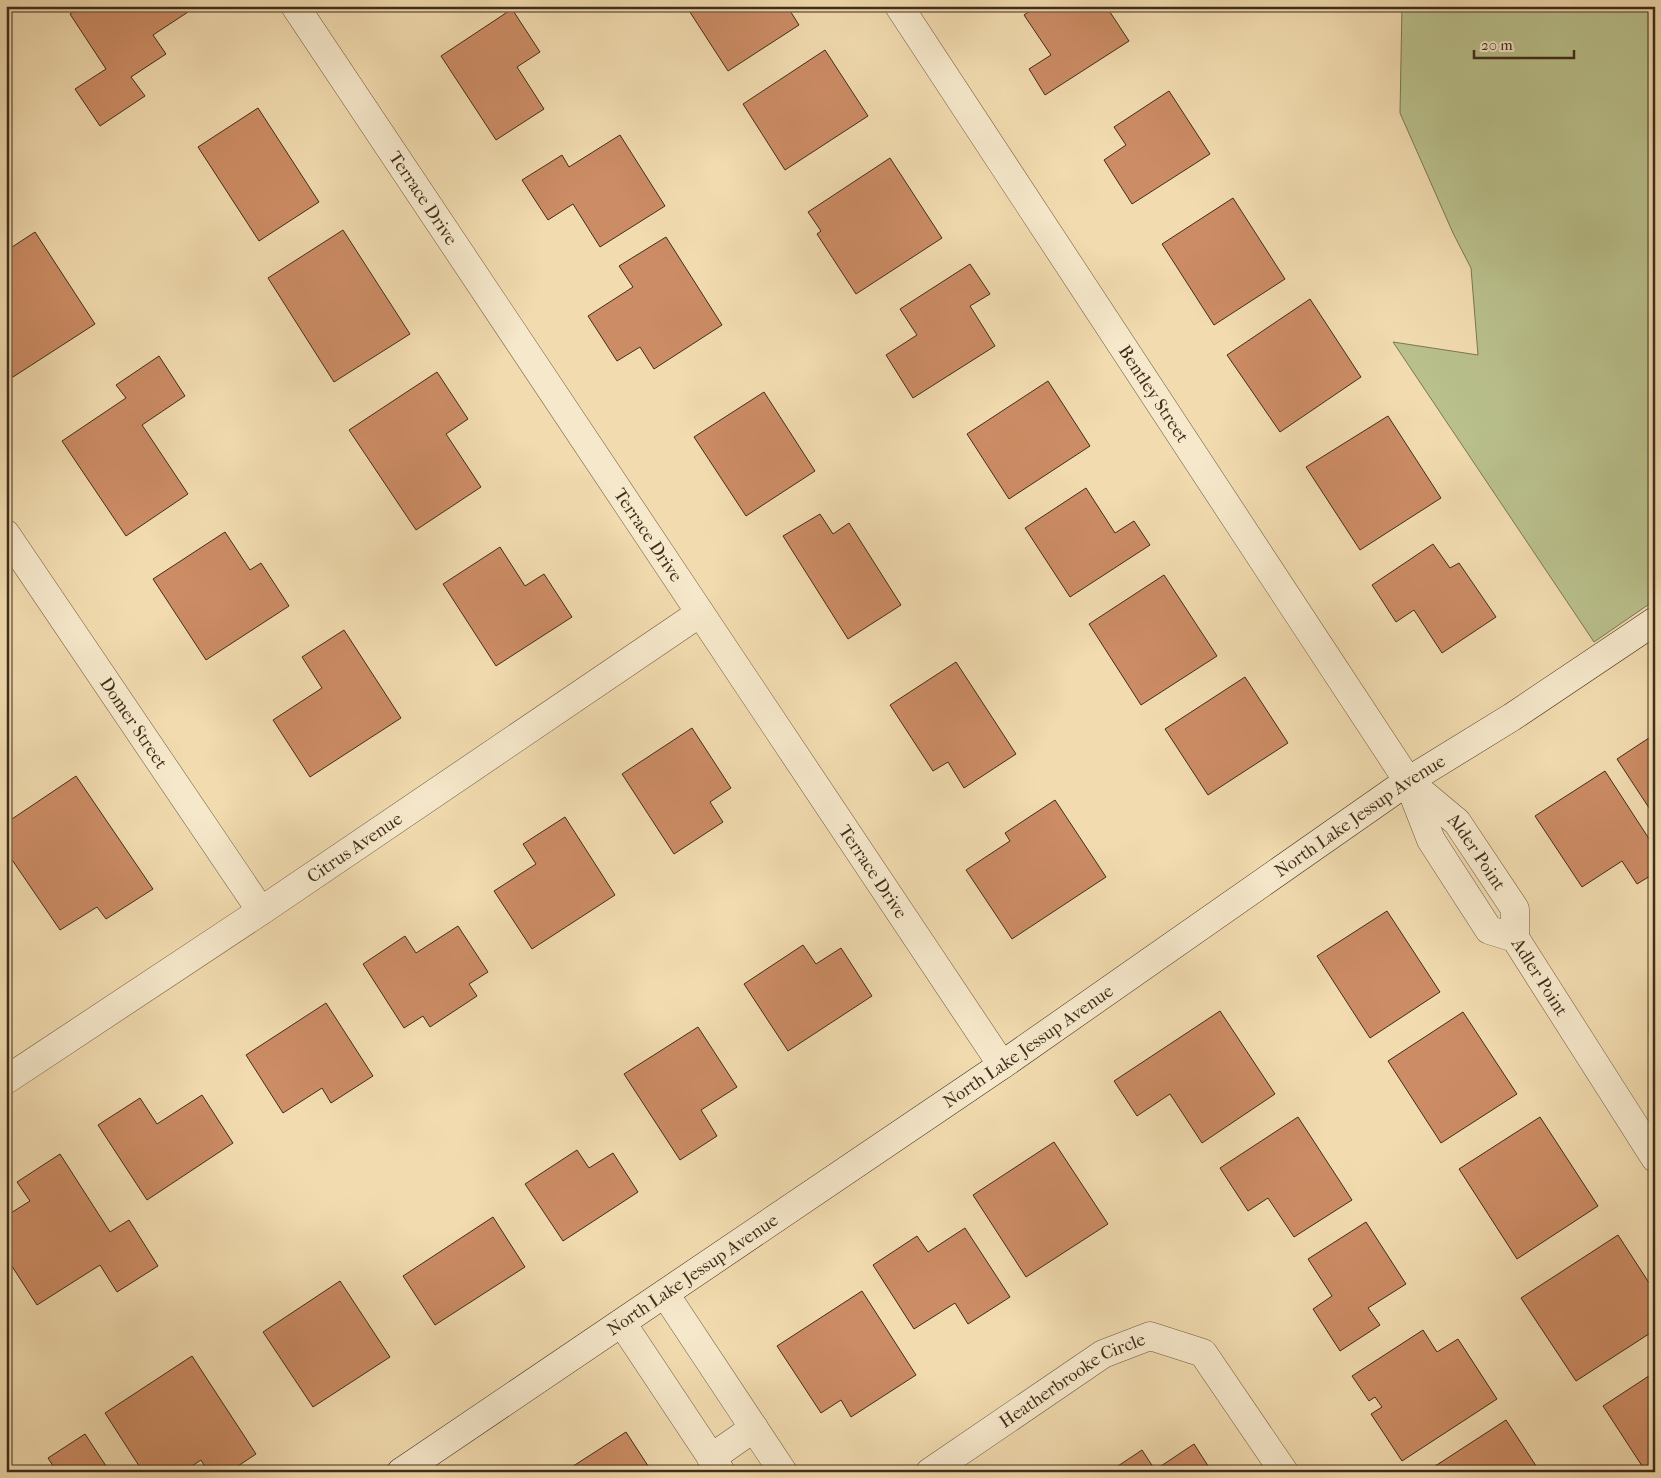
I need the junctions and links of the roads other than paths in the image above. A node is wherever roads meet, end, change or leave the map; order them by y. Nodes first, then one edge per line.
1 (295, 6) edge
2 (900, 6) edge
3 (6, 534) edge
4 (700, 613) junction
5 (1655, 621) edge
6 (1408, 782) junction
7 (261, 911) junction
8 (1002, 1065) junction
9 (6, 1080) edge
10 (1655, 1158) edge
11 (665, 1294) junction
12 (622, 1323) junction
13 (754, 1428) junction
14 (716, 1465) edge
15 (401, 1472) edge
16 (783, 1472) edge
17 (930, 1472) edge
18 (1284, 1472) edge

1 - 4 street, Terrace Drive
2 - 6 street, Bentley Street
3 - 7 street, Domer Street
4 - 7 street, Citrus Avenue
4 - 8 street, Terrace Drive
5 - 6 street, North Lake Jessup Avenue
6 - 8 street, North Lake Jessup Avenue
6 - 10 street, Adler Point
7 - 9 street, Citrus Avenue
8 - 11 street, North Lake Jessup Avenue
11 - 12 street, North Lake Jessup Avenue
11 - 13 street
12 - 14 street
12 - 15 street, North Lake Jessup Avenue
13 - 14 street
13 - 16 street
17 - 18 street, Heatherbrooke Circle

